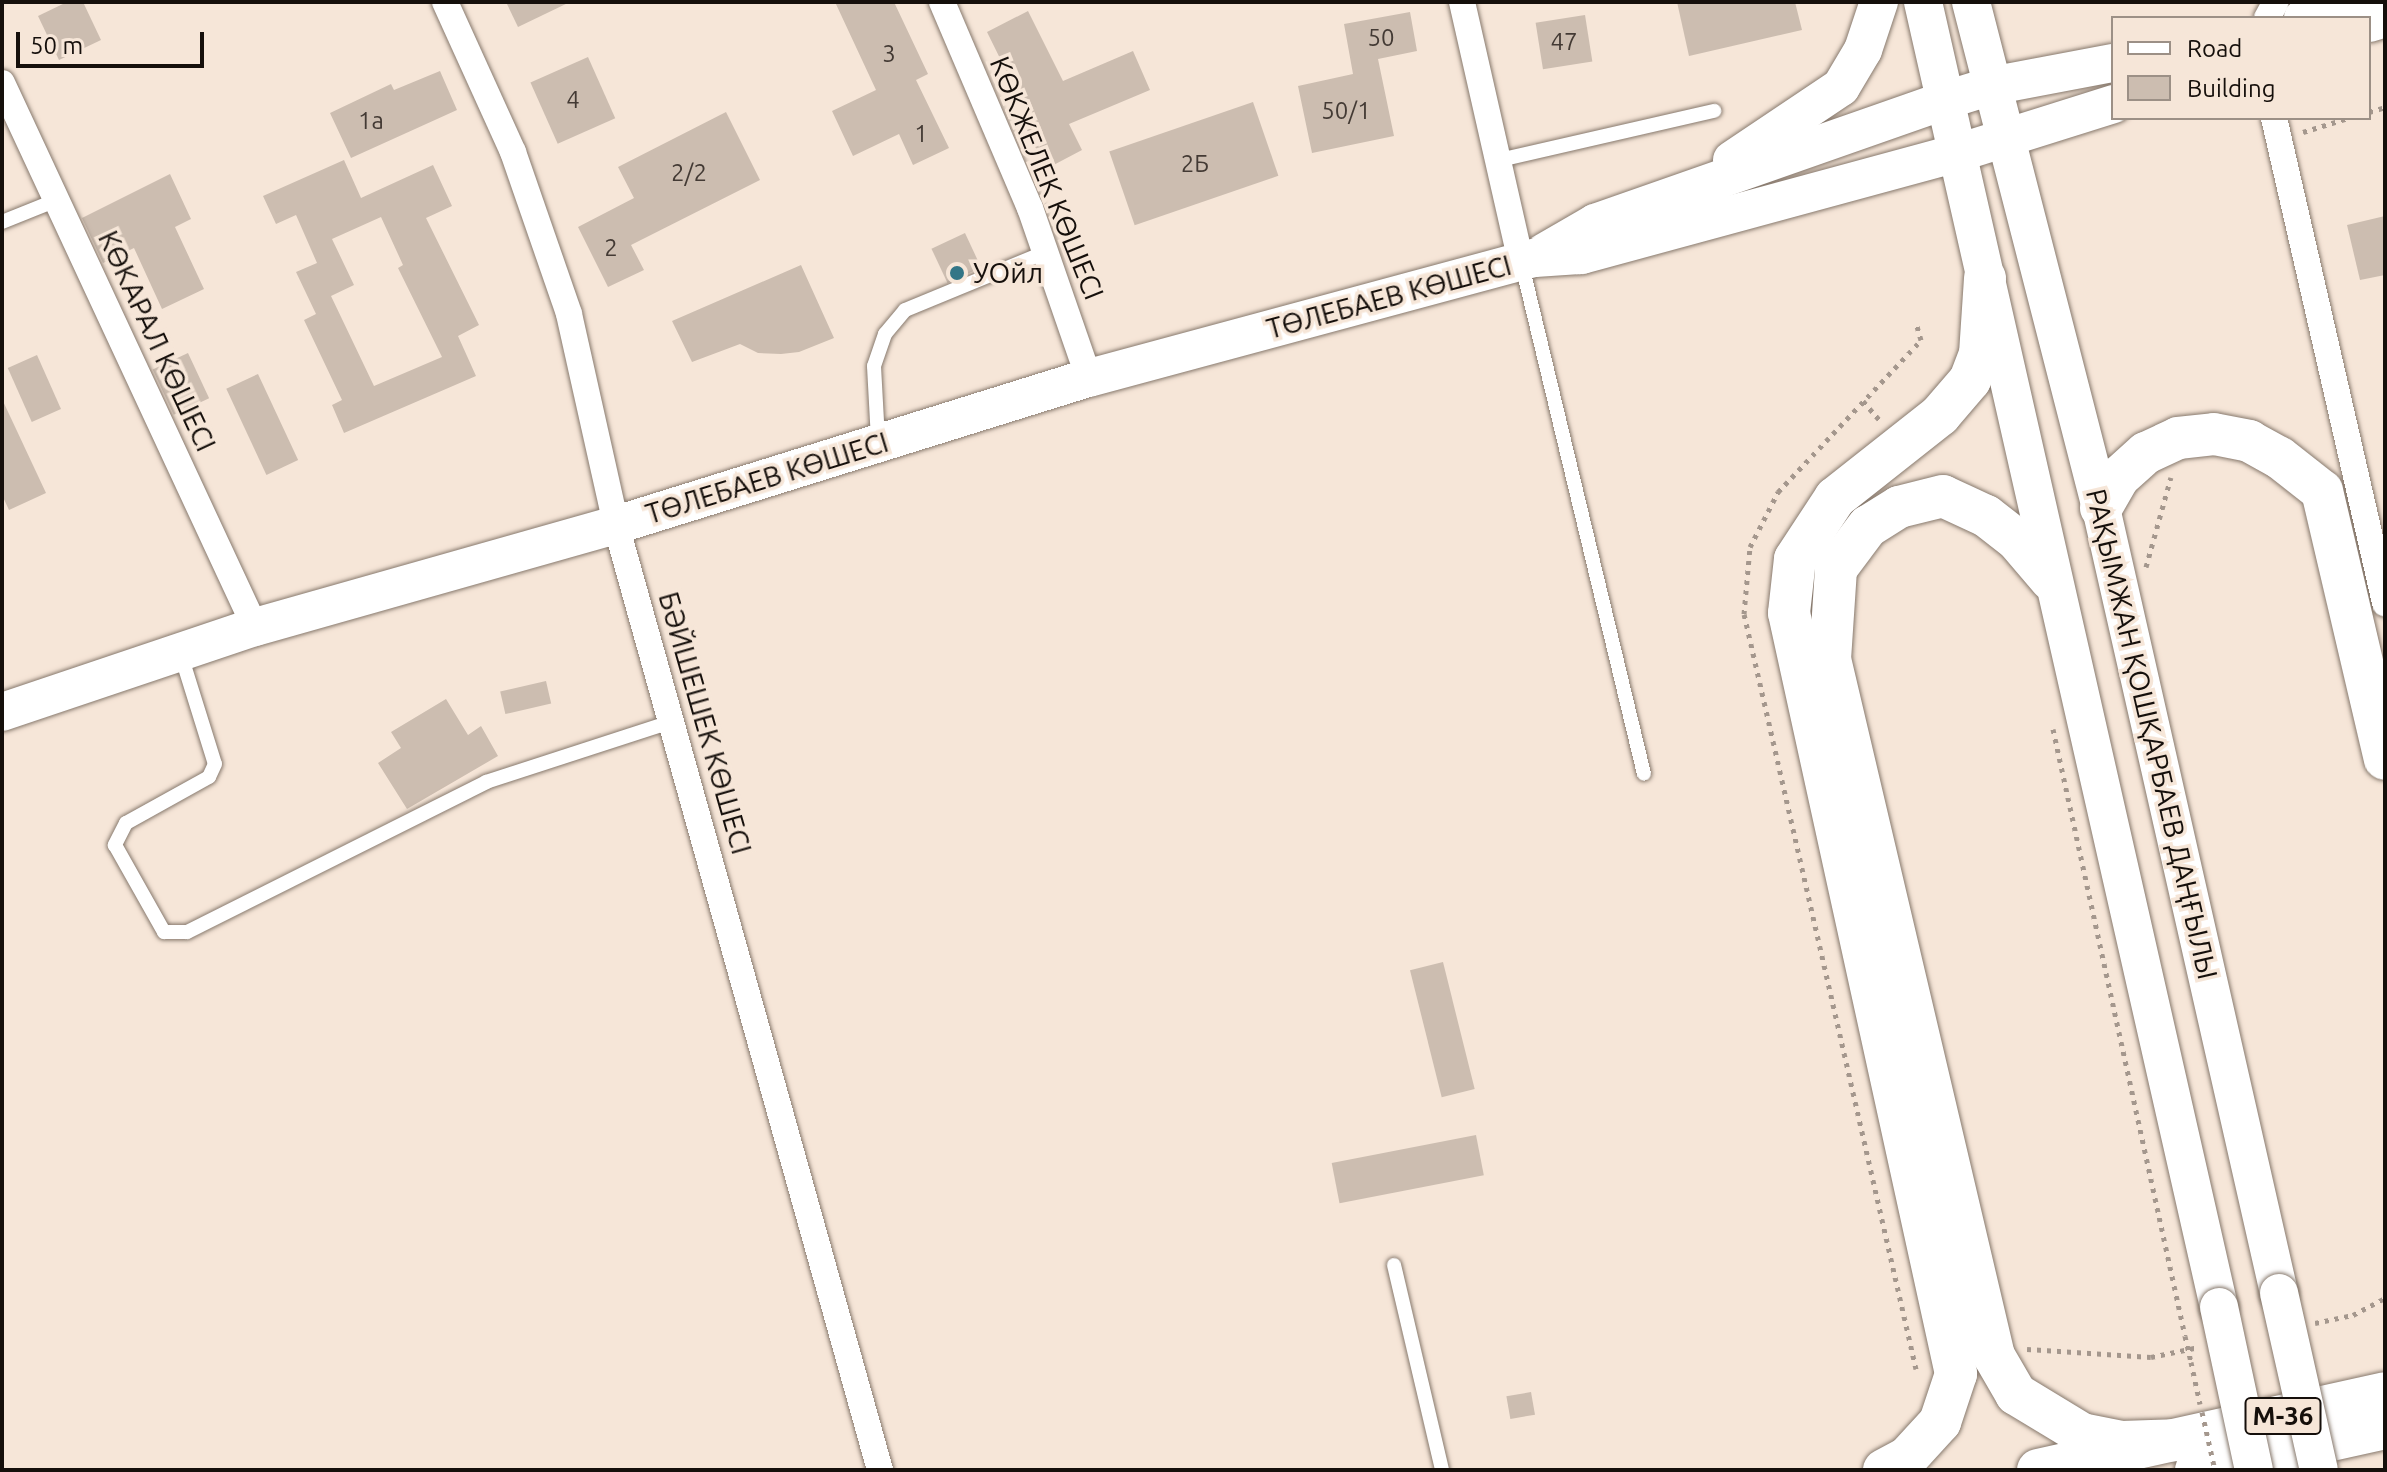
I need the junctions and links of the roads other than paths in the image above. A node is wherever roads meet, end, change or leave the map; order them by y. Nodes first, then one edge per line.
1 (445, 2) edge
2 (942, 2) edge
3 (1462, 2) edge
4 (1879, 2) edge
5 (1923, 2) edge
6 (1971, 2) edge
7 (2347, 2) edge
8 (2308, 16) edge
9 (2111, 63) edge
10 (2, 83) edge
11 (1991, 86) junction
12 (1946, 100) junction
13 (2111, 105) edge
14 (1714, 111) dead end
15 (2276, 128) edge
16 (2006, 138) junction
17 (1958, 153) junction
18 (1495, 161) junction
19 (1686, 191) junction
20 (57, 200) junction
21 (2, 222) edge
22 (1046, 252) junction
23 (1528, 260) junction
24 (1985, 278) junction
25 (1089, 378) junction
26 (878, 444) junction
27 (2101, 508) junction
28 (616, 525) junction
29 (2051, 580) junction
30 (2385, 603) edge
31 (255, 627) junction
32 (180, 652) junction
33 (2, 712) edge
34 (671, 722) junction
35 (2385, 759) edge
36 (1644, 774) dead end
37 (1394, 1265) dead end
38 (2385, 1393) edge
39 (2385, 1428) edge
40 (2189, 1455) edge
41 (880, 1470) edge
42 (1442, 1470) edge
43 (1884, 1470) edge
44 (2038, 1470) edge
45 (2254, 1470) edge
46 (2319, 1470) edge

1 - 28 street, БӘЙШЕШЕК КӨШЕСІ
2 - 22 street, КӨКЖЕЛЕК КӨШЕСІ
3 - 18 street
4 - 19 main road
5 - 12 main road
6 - 11 main road, РАҚЫМЖАН ҚОШҚАРБАЕВ ДАҢҒЫЛЫ
7 - 8 main road
9 - 11 main road, ТӨЛЕБАЕВ КӨШЕСІ
10 - 20 street, КӨКАРАЛ КӨШЕСІ
11 - 12 main road, ТӨЛЕБАЕВ КӨШЕСІ
11 - 16 main road, РАҚЫМЖАН ҚОШҚАРБАЕВ ДАҢҒЫЛЫ
12 - 17 main road
12 - 19 main road, ТӨЛЕБАЕВ КӨШЕСІ
13 - 16 main road, ТӨЛЕБАЕВ КӨШЕСІ
14 - 18 lane
15 - 30 street
16 - 17 main road, ТӨЛЕБАЕВ КӨШЕСІ
16 - 27 main road, РАҚЫМЖАН ҚОШҚАРБАЕВ ДАҢҒЫЛЫ
17 - 23 main road, ТӨЛЕБАЕВ КӨШЕСІ
17 - 24 main road
18 - 23 street
19 - 23 main road, ТӨЛЕБАЕВ КӨШЕСІ
20 - 21 lane
20 - 31 street, КӨКАРАЛ КӨШЕСІ
22 - 25 street, КӨКЖЕЛЕК КӨШЕСІ
22 - 26 lane
23 - 25 main road, ТӨЛЕБАЕВ КӨШЕСІ
23 - 36 lane
24 - 29 main road
24 - 43 main road
25 - 26 main road, ТӨЛЕБАЕВ КӨШЕСІ
26 - 28 main road, ТӨЛЕБАЕВ КӨШЕСІ
27 - 35 main road
27 - 46 main road, РАҚЫМЖАН ҚОШҚАРБАЕВ ДАҢҒЫЛЫ, bridge
28 - 31 main road, ТӨЛЕБАЕВ КӨШЕСІ
28 - 34 street, БӘЙШЕШЕК КӨШЕСІ
29 - 40 main road
29 - 45 main road, bridge
31 - 32 main road, ТӨЛЕБАЕВ КӨШЕСІ
32 - 33 main road, ТӨЛЕБАЕВ КӨШЕСІ
32 - 34 lane
34 - 41 street, БӘЙШЕШЕК КӨШЕСІ
37 - 42 lane
38 - 40 main road, M-36
39 - 40 main road, M-36
40 - 44 main road, M-36

